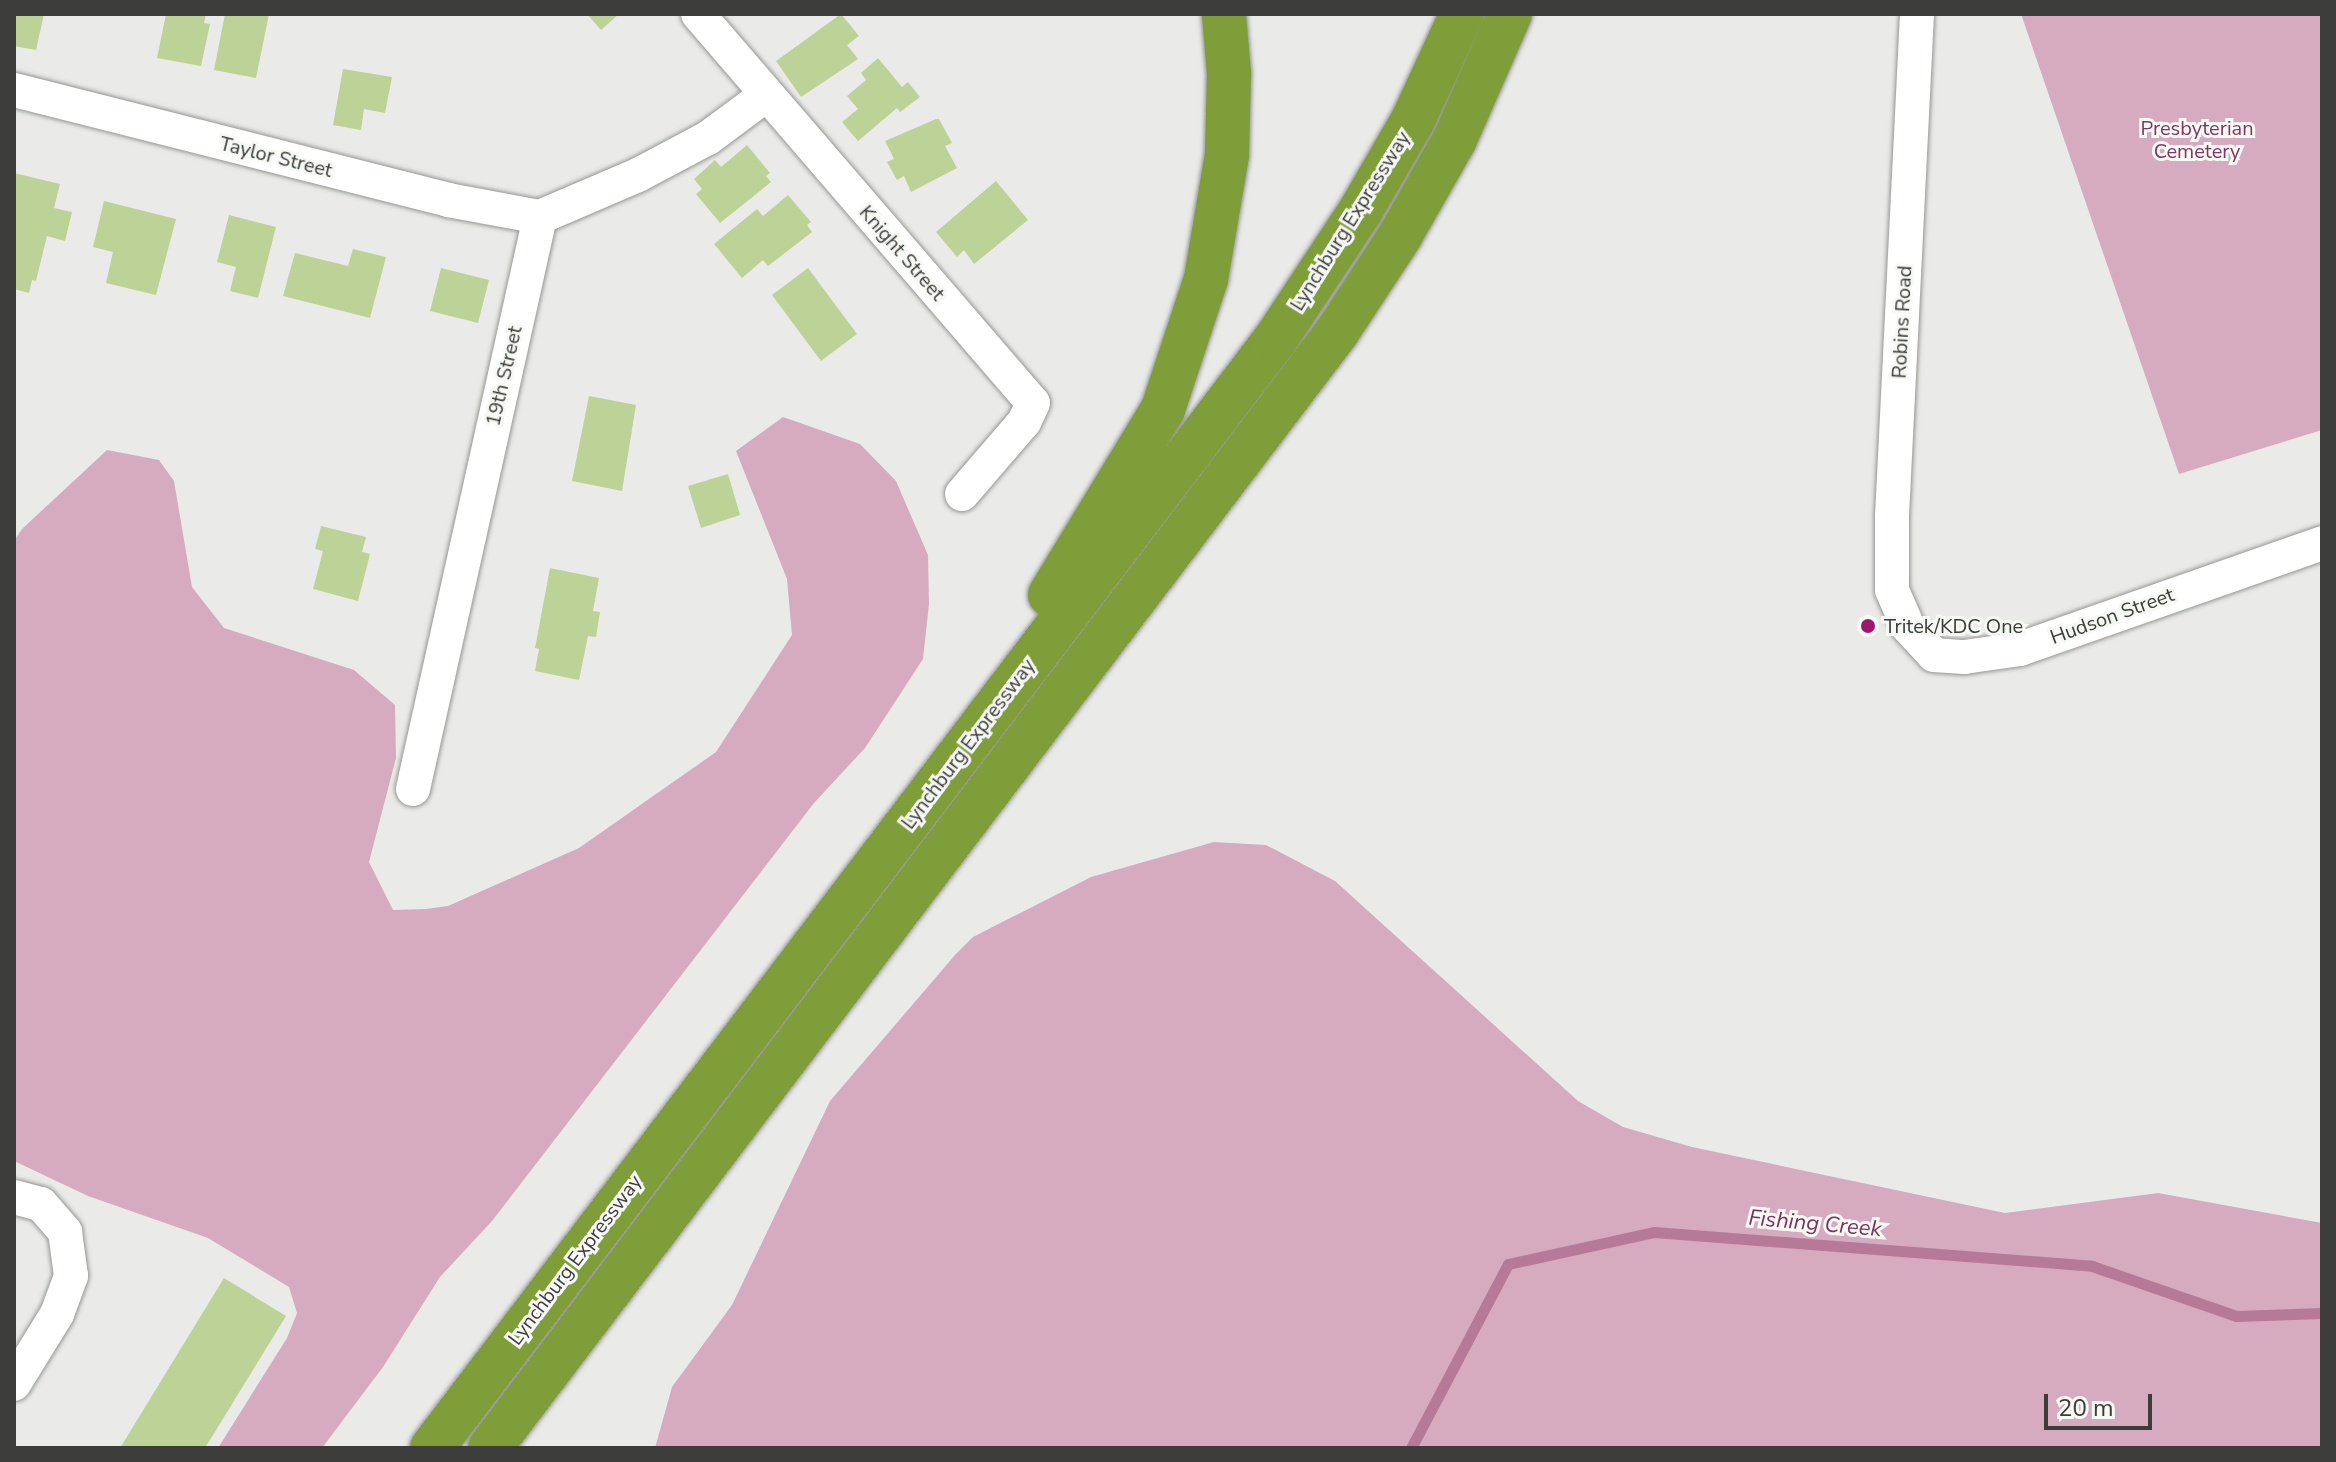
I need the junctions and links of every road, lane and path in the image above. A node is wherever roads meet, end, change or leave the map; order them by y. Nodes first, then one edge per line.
1 (698, 14) edge
2 (1224, 14) edge
3 (1462, 14) edge
4 (1510, 14) edge
5 (1917, 14) edge
6 (14, 90) edge
7 (766, 95) junction
8 (540, 217) junction
9 (962, 494) dead end
10 (2322, 543) edge
11 (1908, 627) joint
12 (413, 789) dead end
13 (929, 795) junction
14 (27, 1201) edge
15 (14, 1384) edge
16 (432, 1448) edge
17 (490, 1448) edge

1 - 7 street, Knight Street
2 - 13 highway
3 - 13 highway, Lynchburg Expressway
4 - 17 highway
5 - 11 street, Robins Road
6 - 8 street, Taylor Street
7 - 8 street
7 - 9 street, Knight Street
8 - 12 street, 19th Street
10 - 11 street, Hudson Street
13 - 16 highway, Lynchburg Expressway
14 - 15 street

